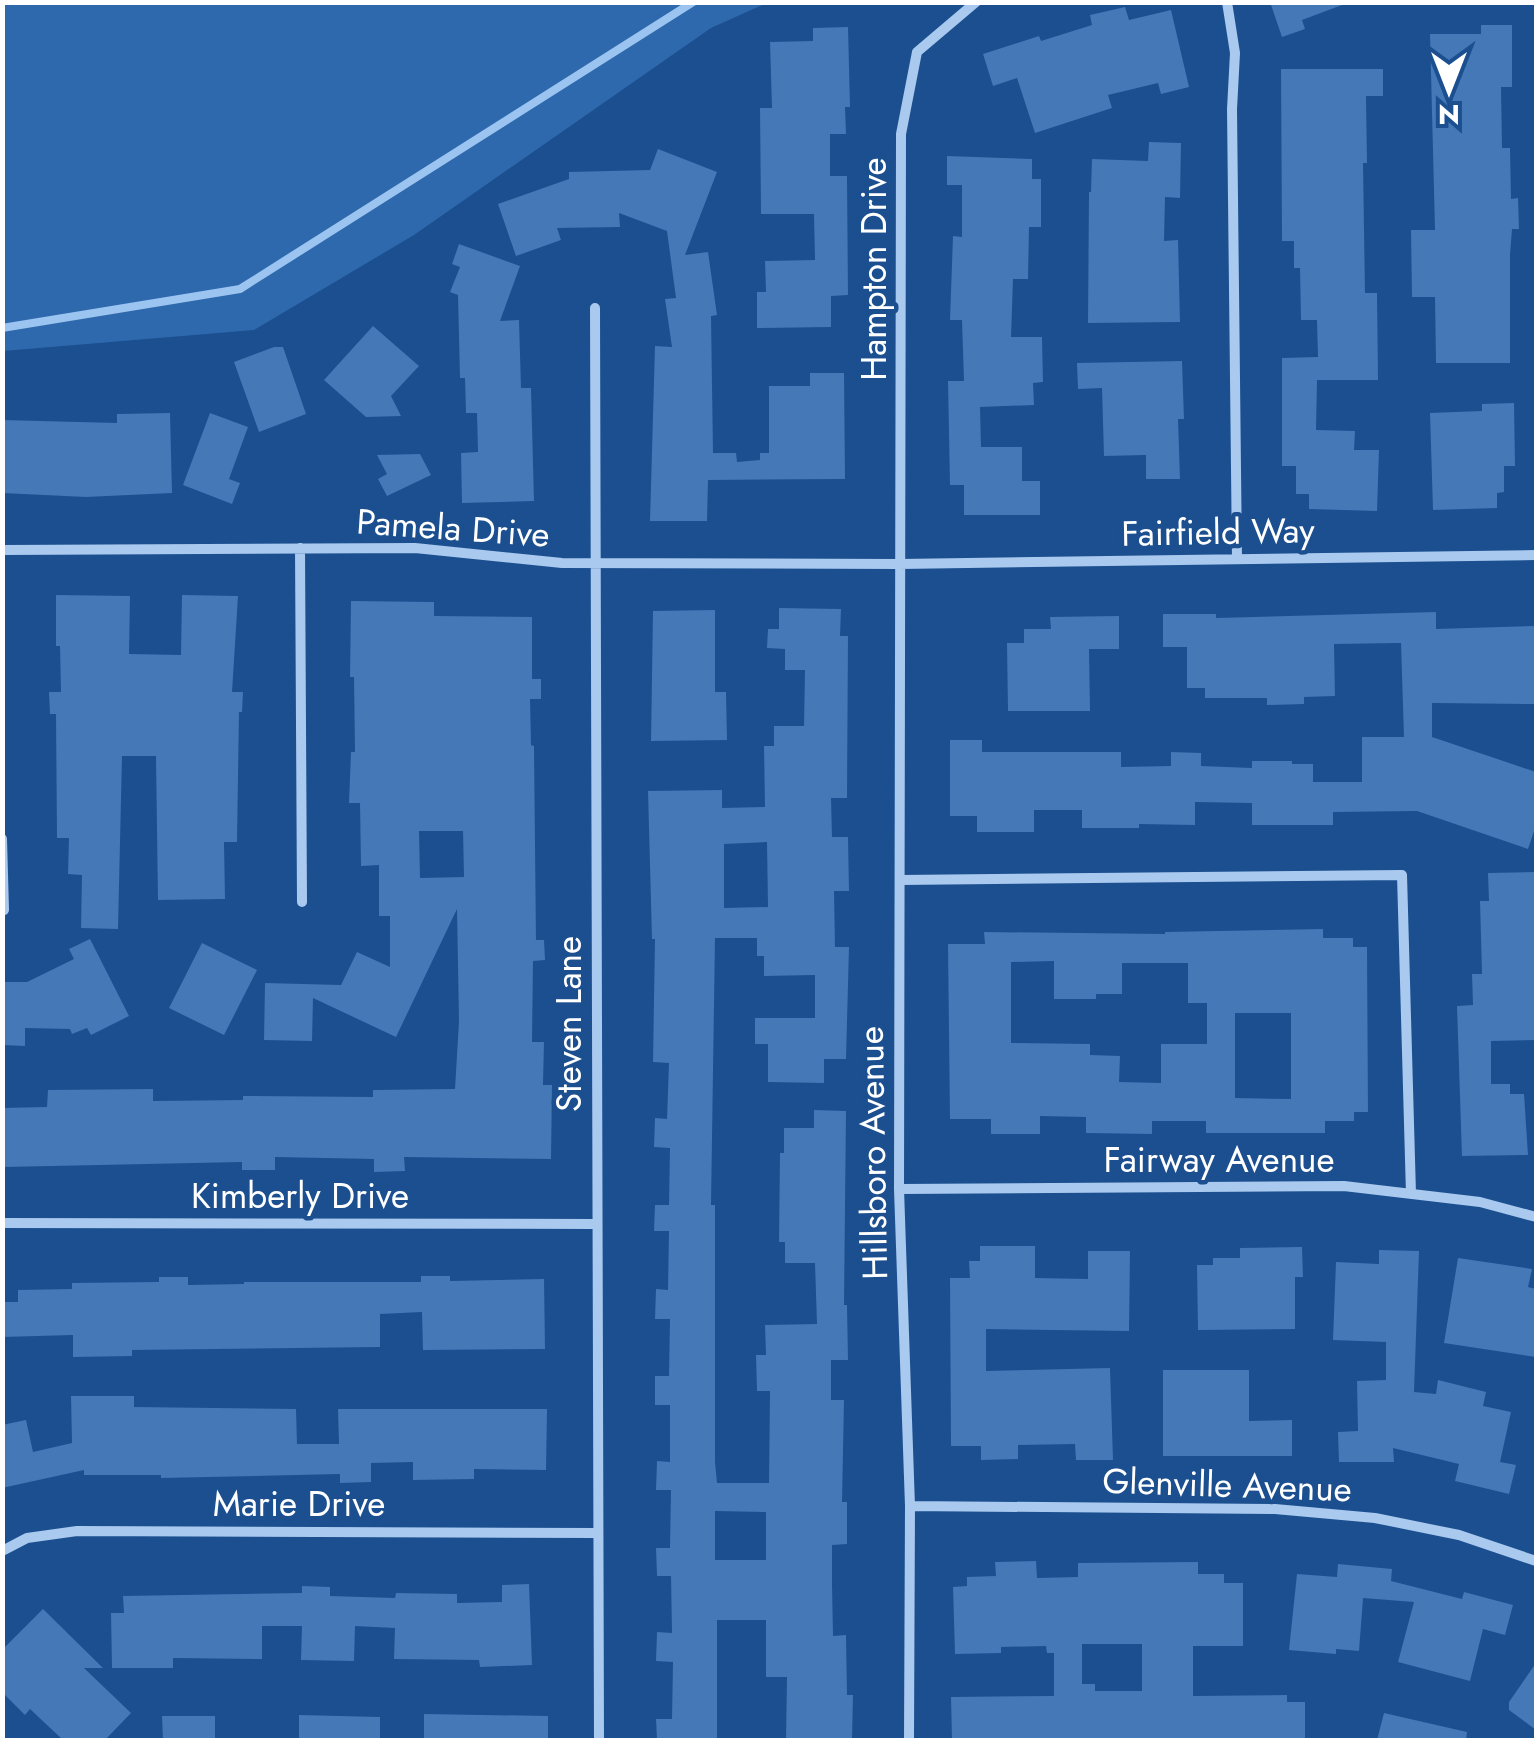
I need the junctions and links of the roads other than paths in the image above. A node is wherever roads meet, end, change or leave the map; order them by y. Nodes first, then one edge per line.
1 (976, 2) edge
2 (1227, 2) edge
3 (595, 308) dead end
4 (300, 548) junction
5 (2, 550) edge
6 (1536, 555) edge
7 (1237, 559) junction
8 (595, 563) junction
9 (900, 564) junction
10 (2, 840) edge
11 (900, 880) junction
12 (302, 902) dead end
13 (4, 910) edge
14 (899, 1188) junction
15 (1412, 1194) junction
16 (1536, 1217) edge
17 (2, 1223) edge
18 (597, 1224) junction
19 (910, 1506) junction
20 (598, 1533) junction
21 (2, 1551) edge
22 (1536, 1560) edge
23 (599, 1740) edge
24 (909, 1740) edge

1 - 9 street, Hampton Drive
2 - 7 street
3 - 8 street, Steven Lane
4 - 5 street, Pamela Drive
4 - 8 street, Pamela Drive
4 - 12 street
6 - 7 street, Fairfield Way
7 - 9 street, Fairfield Way
8 - 9 street, Pamela Drive
8 - 18 street, Steven Lane
9 - 11 street, Hillsboro Avenue
10 - 13 street
11 - 14 street, Hillsboro Avenue
11 - 15 street
14 - 15 street, Fairway Avenue
14 - 19 street, Hillsboro Avenue
15 - 16 street, Fairway Avenue
17 - 18 street, Kimberly Drive
18 - 20 street, Steven Lane
19 - 22 street, Glenville Avenue
19 - 24 street, Hillsboro Avenue
20 - 21 street, Marie Drive
20 - 23 street, Steven Lane

